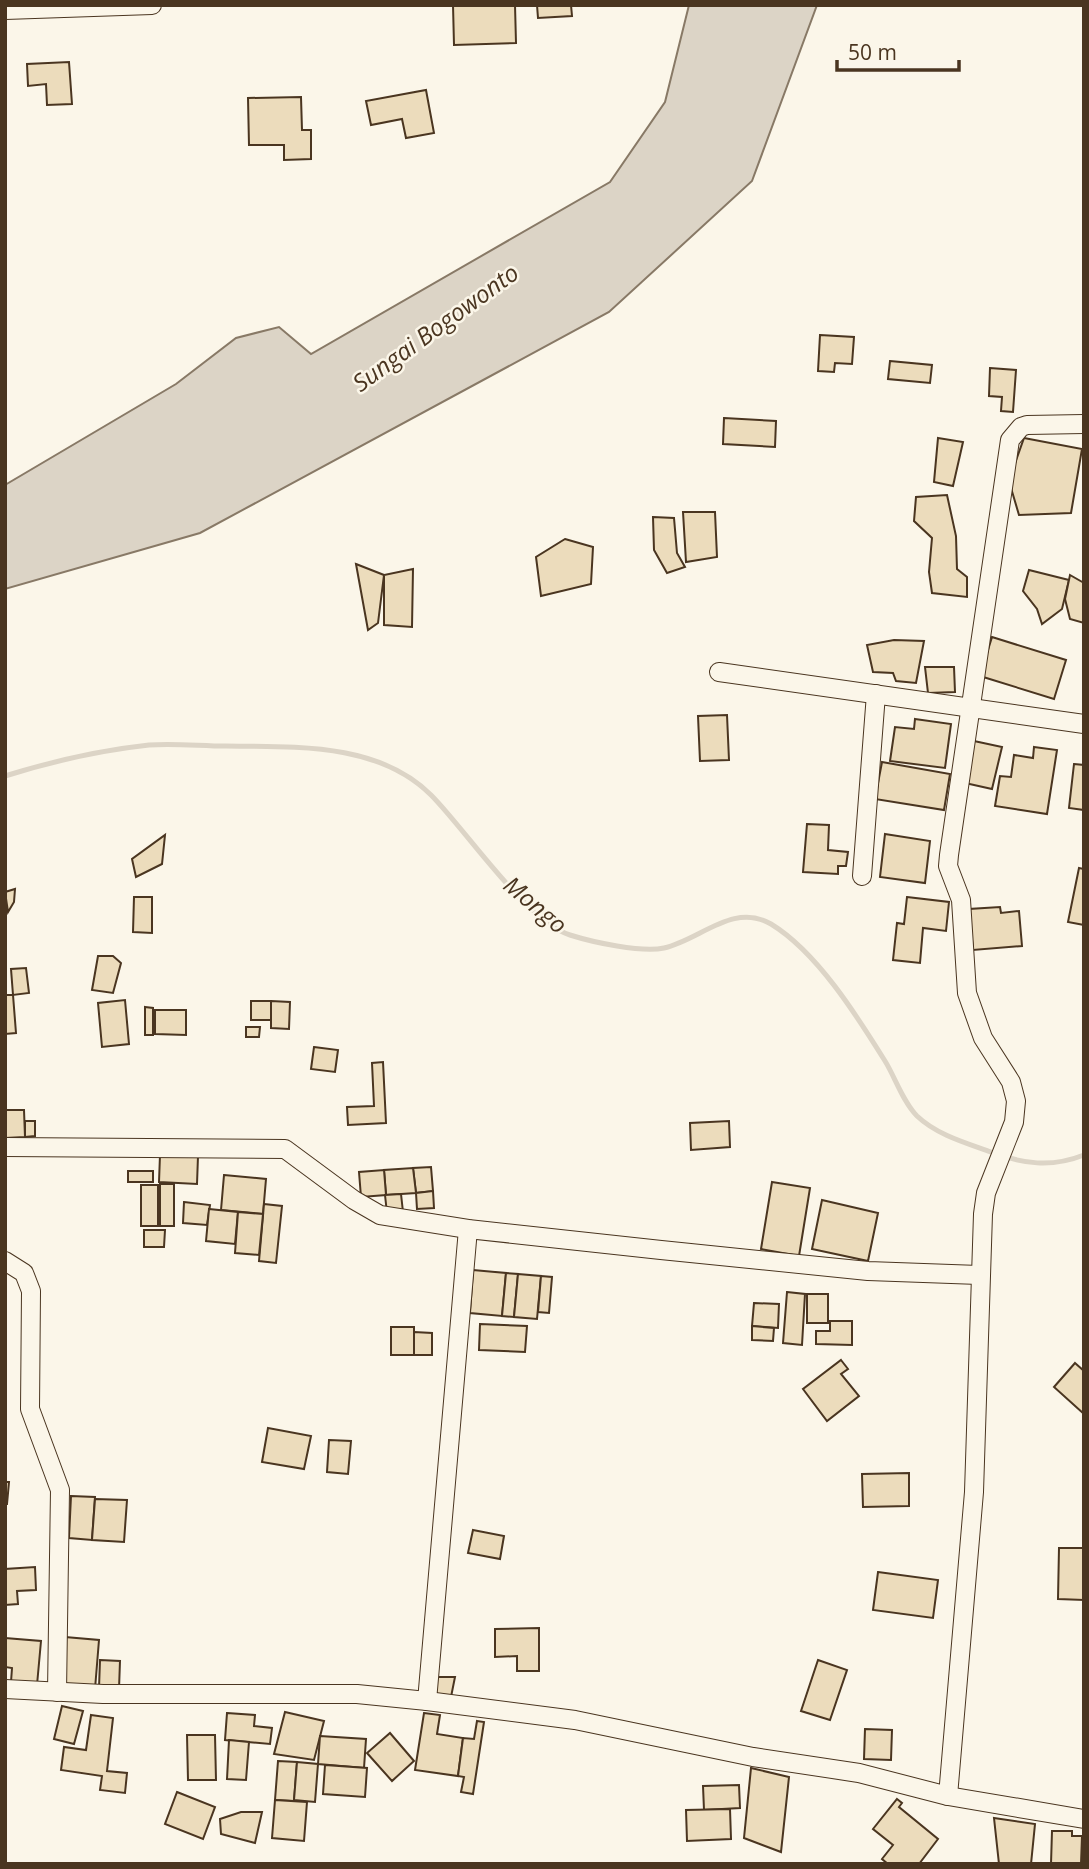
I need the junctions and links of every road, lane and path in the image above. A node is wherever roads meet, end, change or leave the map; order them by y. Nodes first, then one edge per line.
1 (152, 5) edge
2 (5, 10) edge
3 (1084, 424) edge
4 (719, 672) dead end
5 (876, 694) junction
6 (970, 707) junction
7 (1084, 724) edge
8 (862, 876) dead end
9 (5, 1147) edge
10 (468, 1229) junction
11 (5, 1261) edge
12 (979, 1275) junction
13 (5, 1689) edge
14 (57, 1692) junction
15 (427, 1702) junction
16 (948, 1796) junction
17 (1084, 1819) edge

1 - 2 street
3 - 6 street
4 - 5 street
5 - 6 street
5 - 8 street
6 - 7 street
6 - 12 street
9 - 10 street
10 - 12 street
10 - 15 street
11 - 14 street
12 - 16 street
13 - 14 street
14 - 15 street
15 - 16 street
16 - 17 street

